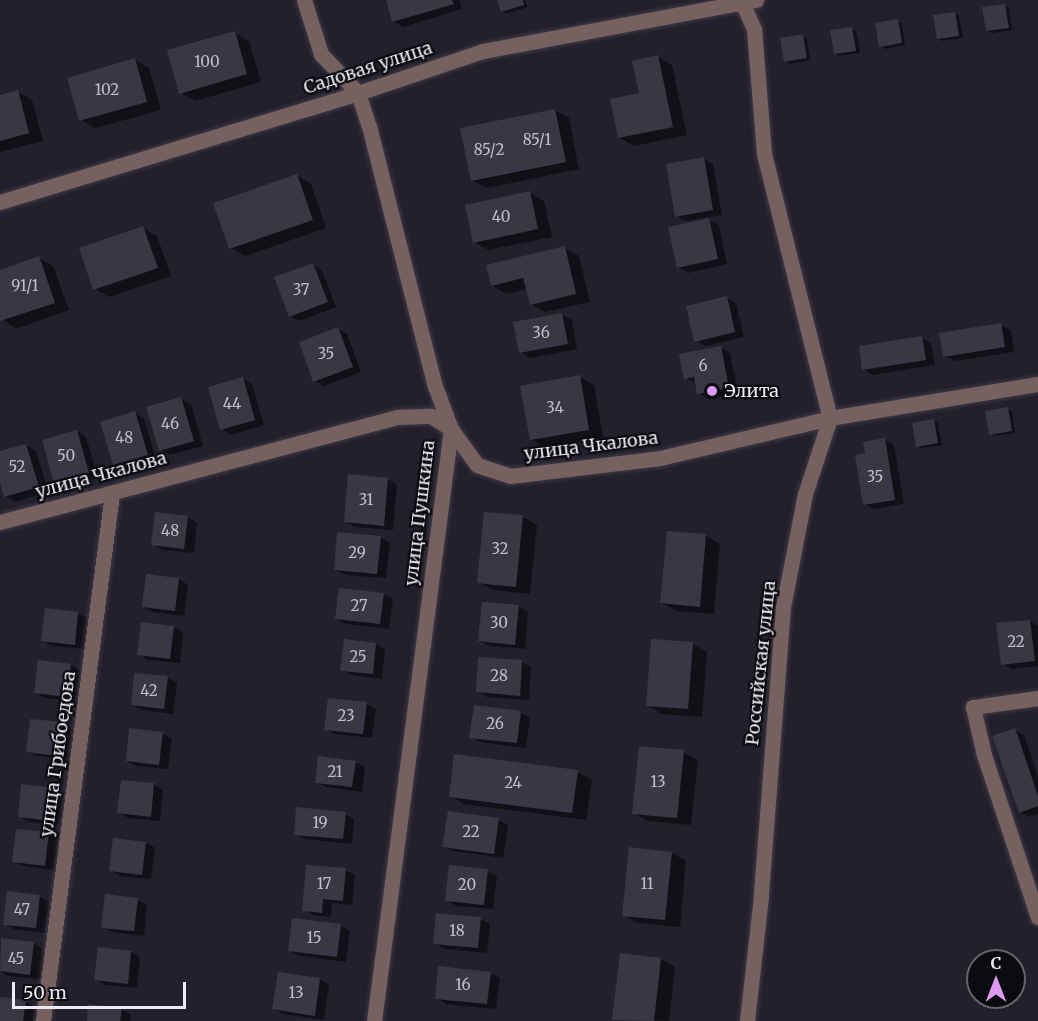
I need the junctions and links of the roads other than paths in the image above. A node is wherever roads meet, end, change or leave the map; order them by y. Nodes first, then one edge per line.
1 (304, 0) edge
2 (747, 1) edge
3 (357, 93) junction
4 (0, 202) edge
5 (1038, 384) edge
6 (830, 418) junction
7 (451, 429) junction
8 (112, 493) junction
9 (0, 522) edge
10 (1038, 698) edge
11 (1038, 917) edge
12 (42, 1021) edge
13 (374, 1021) edge
14 (747, 1021) edge

1 - 3 street, улица Пушкина
2 - 3 street, Садовая улица
2 - 6 street
3 - 4 street, Садовая улица
3 - 7 street, улица Пушкина
5 - 6 street, улица Чкалова
6 - 7 street, улица Чкалова
6 - 14 street, Российская улица
7 - 8 street, улица Чкалова
7 - 13 street, улица Пушкина
8 - 9 street, улица Чкалова
8 - 12 street, улица Грибоедова
10 - 11 street

